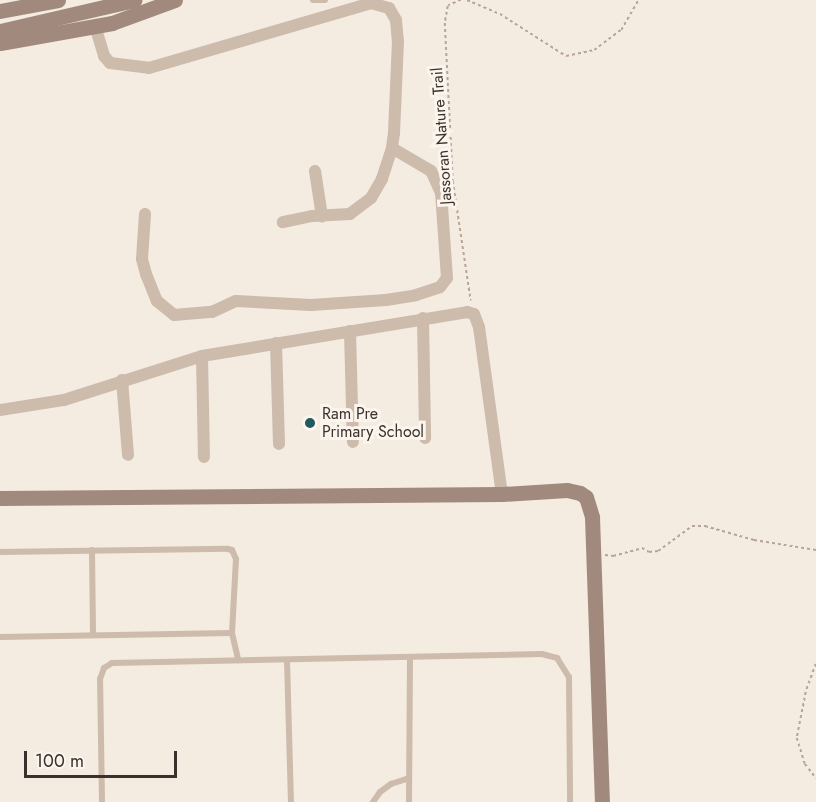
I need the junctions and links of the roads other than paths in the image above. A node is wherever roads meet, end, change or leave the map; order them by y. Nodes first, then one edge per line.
1 (58, 0) edge
2 (134, 0) edge
3 (175, 0) edge
4 (313, 0) edge
5 (325, 0) edge
6 (0, 11) edge
7 (95, 26) junction
8 (0, 31) edge
9 (0, 43) edge
10 (392, 148) junction
11 (315, 171) dead end
12 (145, 214) dead end
13 (322, 216) junction
14 (283, 222) dead end
15 (423, 318) junction
16 (350, 331) junction
17 (276, 343) junction
18 (202, 356) junction
19 (122, 380) junction
20 (0, 410) edge
21 (425, 438) dead end
22 (353, 442) dead end
23 (279, 444) dead end
24 (128, 455) dead end
25 (204, 457) dead end
26 (502, 494) junction
27 (0, 498) edge
28 (92, 550) junction
29 (0, 552) edge
30 (232, 633) junction
31 (93, 634) junction
32 (0, 637) edge
33 (410, 658) junction
34 (238, 660) junction
35 (287, 660) junction
36 (409, 778) junction
37 (102, 802) edge
38 (291, 802) edge
39 (373, 802) edge
40 (409, 802) edge
41 (570, 802) edge
42 (602, 802) edge

1 - 6 street
2 - 8 street
3 - 7 street
4 - 5 lane
7 - 9 street
7 - 10 street
10 - 12 street
10 - 13 street
11 - 13 street
13 - 14 street
15 - 16 street
15 - 21 street
15 - 26 street
16 - 17 street
16 - 22 street
17 - 18 street
17 - 23 street
18 - 19 street
18 - 25 street
19 - 20 street
19 - 24 street
26 - 27 street
26 - 42 street
28 - 29 lane
28 - 30 lane
28 - 31 lane
30 - 31 lane
30 - 34 lane
31 - 32 lane
33 - 35 lane
33 - 36 lane
33 - 41 lane
34 - 35 lane
34 - 37 lane
35 - 38 lane
36 - 39 lane
36 - 40 lane

